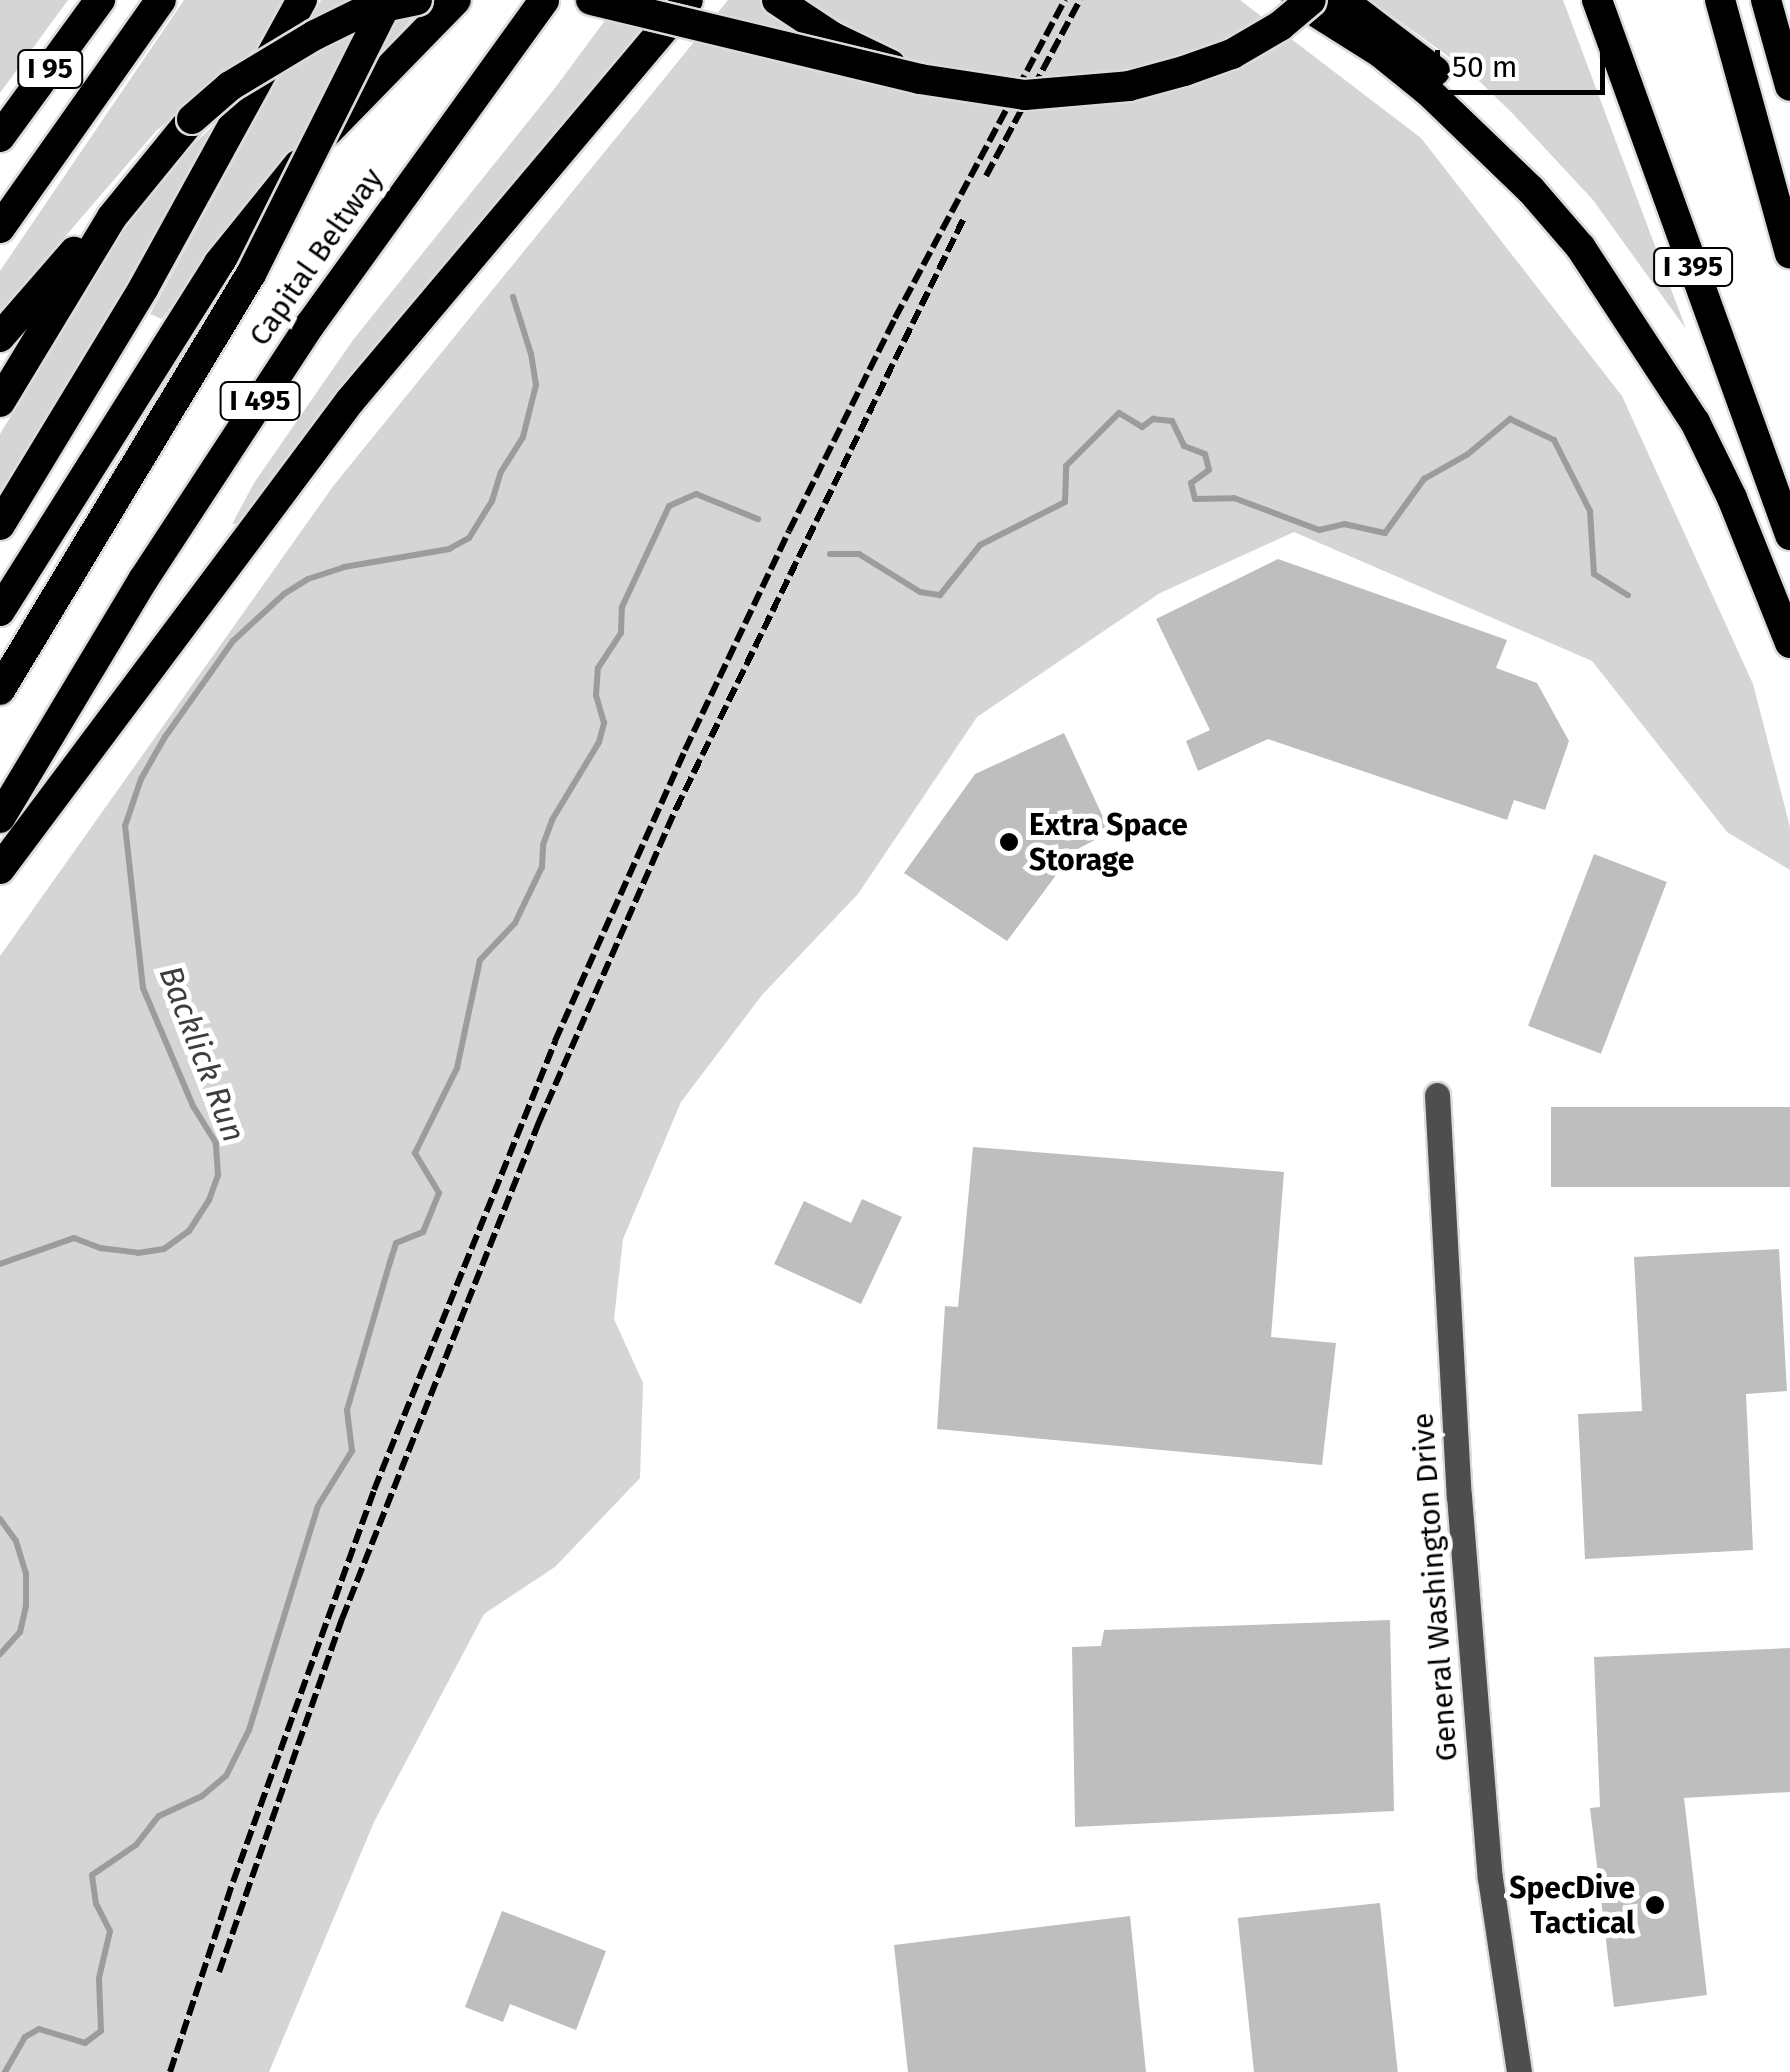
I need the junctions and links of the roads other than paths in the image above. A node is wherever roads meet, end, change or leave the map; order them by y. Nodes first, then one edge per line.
1 (100, 0) edge
2 (161, 0) edge
3 (302, 0) edge
4 (388, 0) edge
5 (417, 0) edge
6 (456, 0) edge
7 (544, 0) edge
8 (591, 0) edge
9 (688, 0) edge
10 (776, 0) edge
11 (1296, 0) edge
12 (1311, 0) edge
13 (1342, 0) edge
14 (1597, 0) edge
15 (1698, 0) edge
16 (1720, 0) edge
17 (1766, 0) edge
18 (920, 79) junction
19 (1790, 86) edge
20 (192, 119) junction
21 (0, 138) edge
22 (0, 228) edge
23 (1788, 247) edge
24 (0, 336) edge
25 (1674, 388) junction
26 (0, 402) edge
27 (0, 525) edge
28 (1790, 534) edge
29 (0, 611) edge
30 (1790, 643) edge
31 (0, 690) edge
32 (0, 818) edge
33 (0, 868) edge
34 (1437, 1095) dead end
35 (1518, 2072) edge

1 - 21 highway, I 95
2 - 22 highway
3 - 27 highway
4 - 31 highway, bridge
5 - 20 highway, bridge
6 - 29 highway
7 - 32 highway, Capital Beltway / I 495
8 - 18 highway, bridge
9 - 33 highway
10 - 18 highway, bridge
11 - 25 highway
12 - 18 highway, bridge
13 - 25 highway
14 - 28 highway, I 395
15 - 23 highway
16 - 23 highway
17 - 19 highway
20 - 24 highway
20 - 26 highway
25 - 30 highway
34 - 35 street, General Washington Drive

